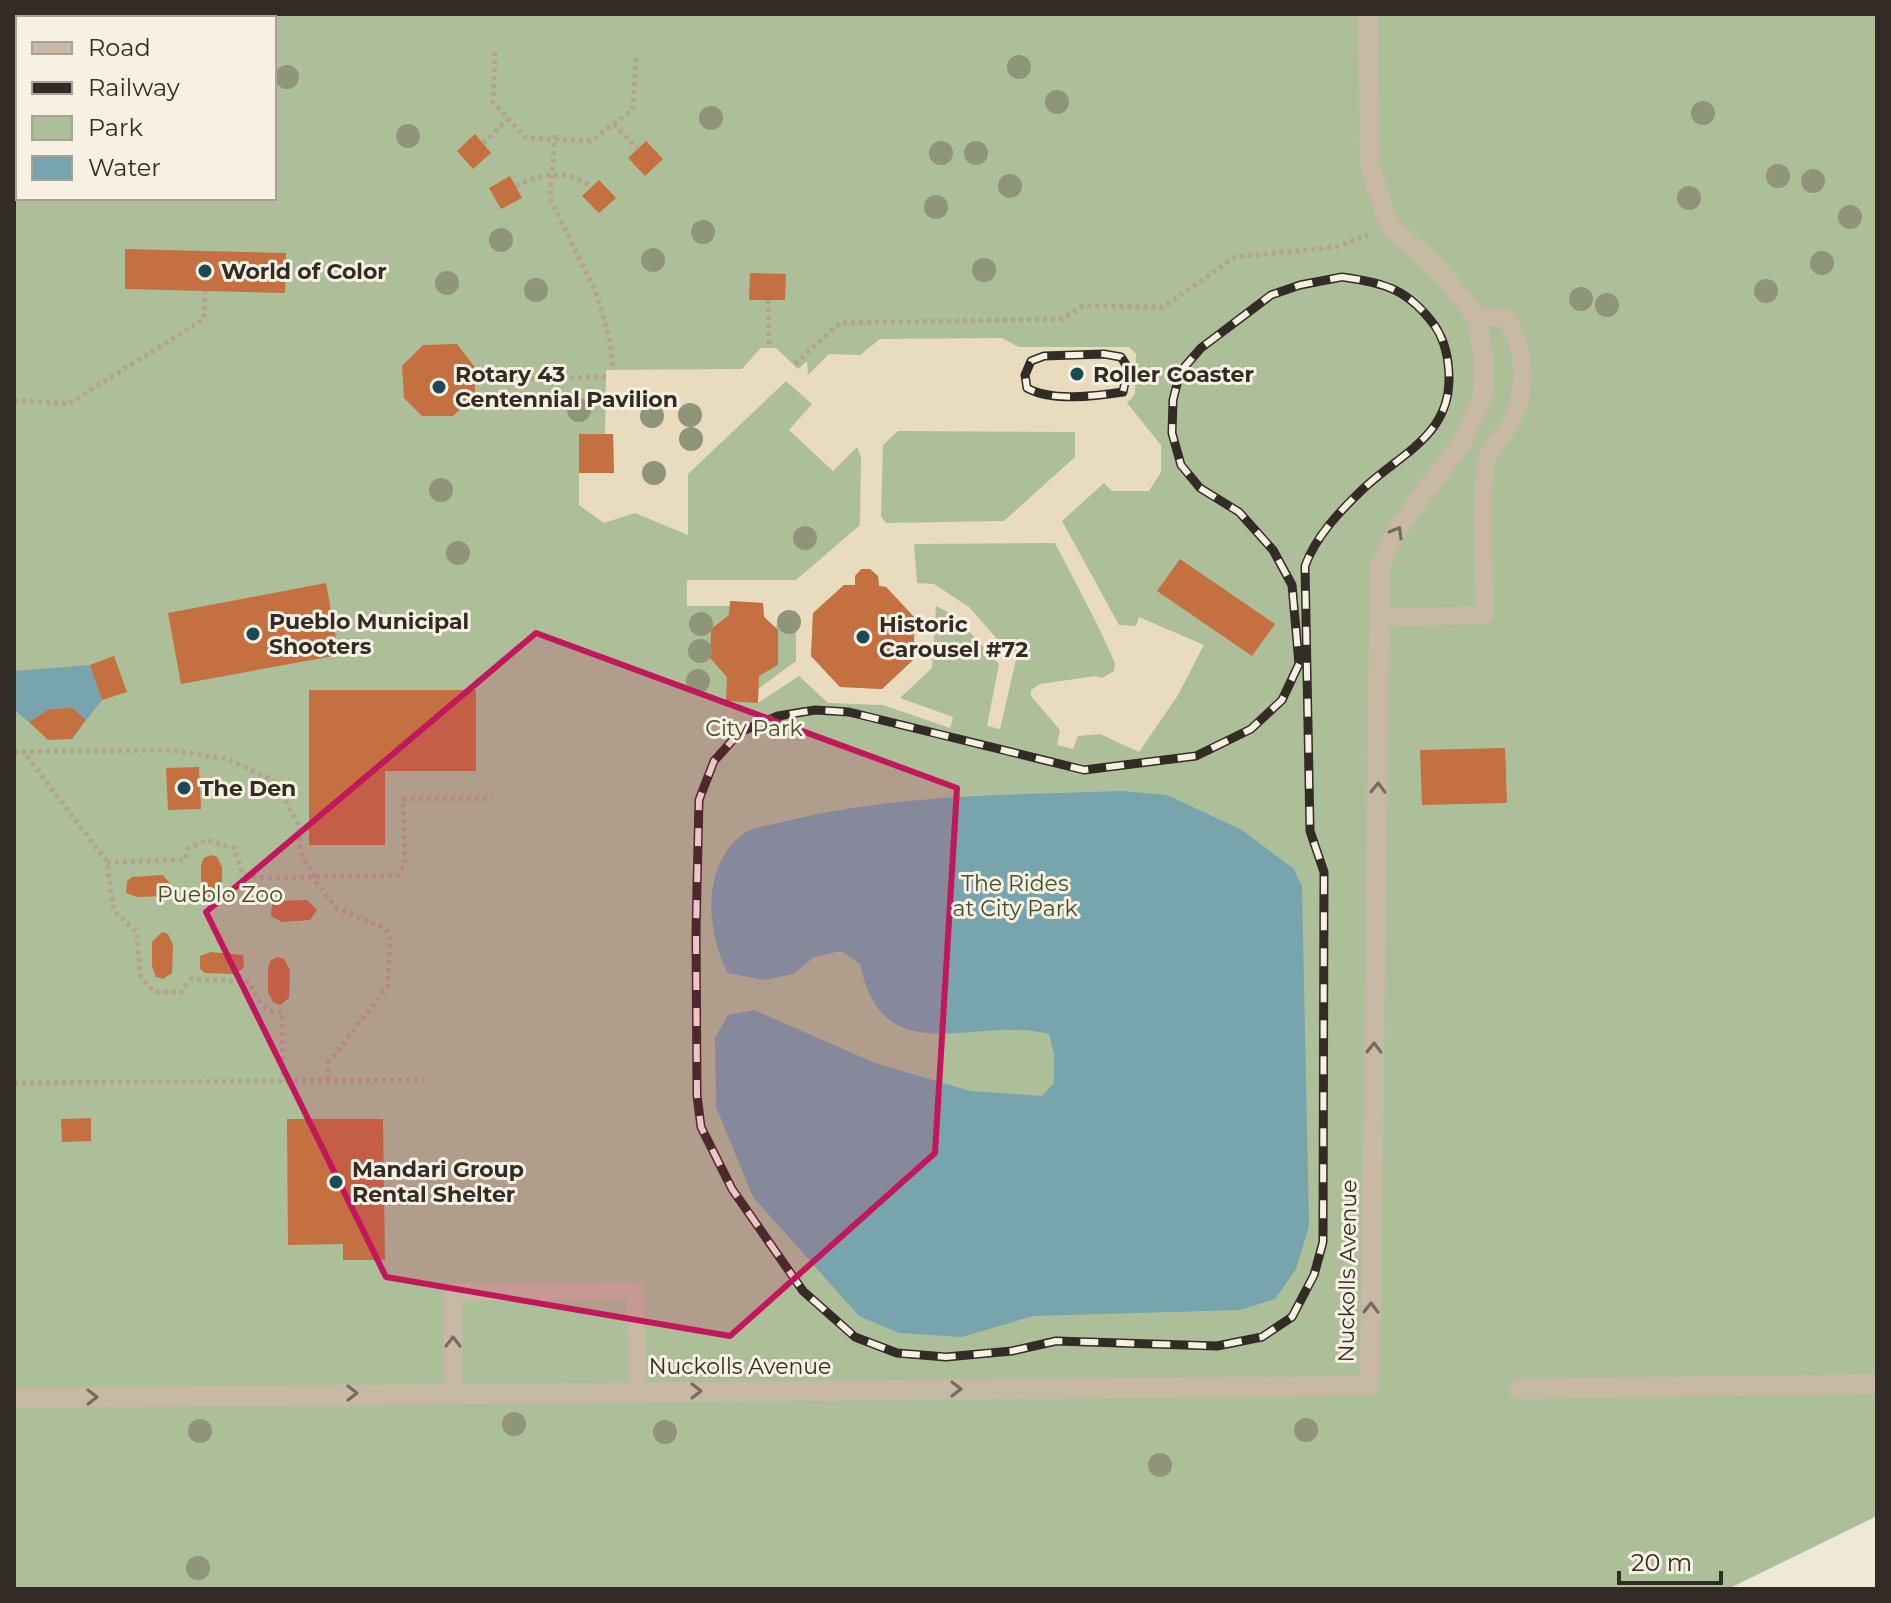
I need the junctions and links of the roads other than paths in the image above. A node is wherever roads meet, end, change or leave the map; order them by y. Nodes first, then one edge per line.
1 (1368, 14) edge
2 (1476, 316) junction
3 (1380, 618) junction
4 (1877, 1384) edge
5 (1518, 1389) dead end
6 (638, 1391) junction
7 (453, 1392) junction
8 (14, 1398) edge

1 - 2 street, Nuckolls Avenue
3 -> 2 street, Nuckolls Avenue
2 - 3 lane
6 -> 3 street, Nuckolls Avenue
4 - 5 street
6 - 7 street, Nuckolls Avenue
7 -> 6 lane
8 -> 7 street, Nuckolls Avenue

